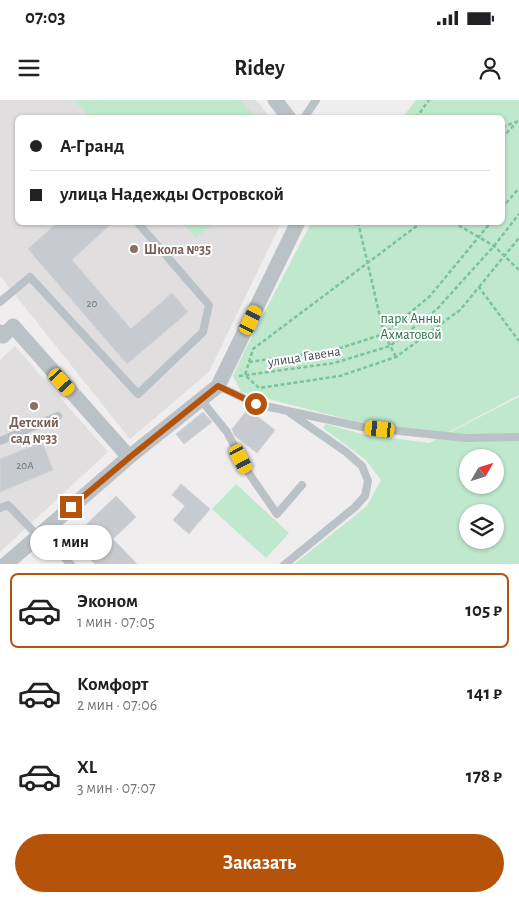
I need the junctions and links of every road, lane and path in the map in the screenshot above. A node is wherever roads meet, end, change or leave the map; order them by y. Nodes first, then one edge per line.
1 (275, 100) edge
2 (316, 100) edge
3 (429, 100) edge
4 (287, 115) edge
5 (306, 115) edge
6 (418, 115) edge
7 (518, 122) edge
8 (505, 126) edge
9 (505, 135) edge
10 (519, 188) edge
11 (505, 204) edge
12 (519, 214) edge
13 (140, 225) edge
14 (297, 225) edge
15 (359, 225) edge
16 (418, 225) edge
17 (458, 225) edge
18 (489, 225) edge
19 (479, 237) junction
20 (519, 238) edge
21 (494, 246) junction
22 (504, 256) junction
23 (367, 264) junction
24 (519, 270) edge
25 (479, 287) junction
26 (0, 302) edge
27 (0, 332) edge
28 (384, 334) junction
29 (519, 339) edge
30 (390, 346) junction
31 (396, 357) junction
32 (249, 362) junction
33 (245, 375) junction
34 (220, 381) junction
35 (201, 400) junction
36 (286, 410) junction
37 (58, 416) dead end
38 (519, 437) edge
39 (0, 441) edge
40 (130, 457) junction
41 (302, 485) dead end
42 (0, 508) edge
43 (40, 534) junction
44 (4, 564) edge
45 (71, 564) edge
46 (284, 564) edge

1 - 4 street
2 - 5 lane
3 - 6 path
7 - 8 path
7 - 9 path
10 - 11 path
12 - 21 path, улица Гавена
13 - 26 lane
14 - 34 street
15 - 23 path
16 - 23 path
17 - 19 path
18 - 19 path
19 - 21 path
19 - 28 path
20 - 22 path
21 - 22 path
21 - 30 path, улица Гавена
22 - 24 path
22 - 25 path
23 - 28 path
23 - 32 path
25 - 29 path
25 - 31 path
27 - 40 street
28 - 30 path
28 - 32 path
30 - 31 path
30 - 33 path, улица Гавена
31 - 33 path
32 - 33 path
33 - 34 path, улица Гавена
34 - 35 street
34 - 36 lane
35 - 40 street
35 - 41 lane
36 - 38 lane
36 - 46 lane
37 - 39 lane
40 - 43 street
42 - 43 lane
43 - 44 street
43 - 45 lane

